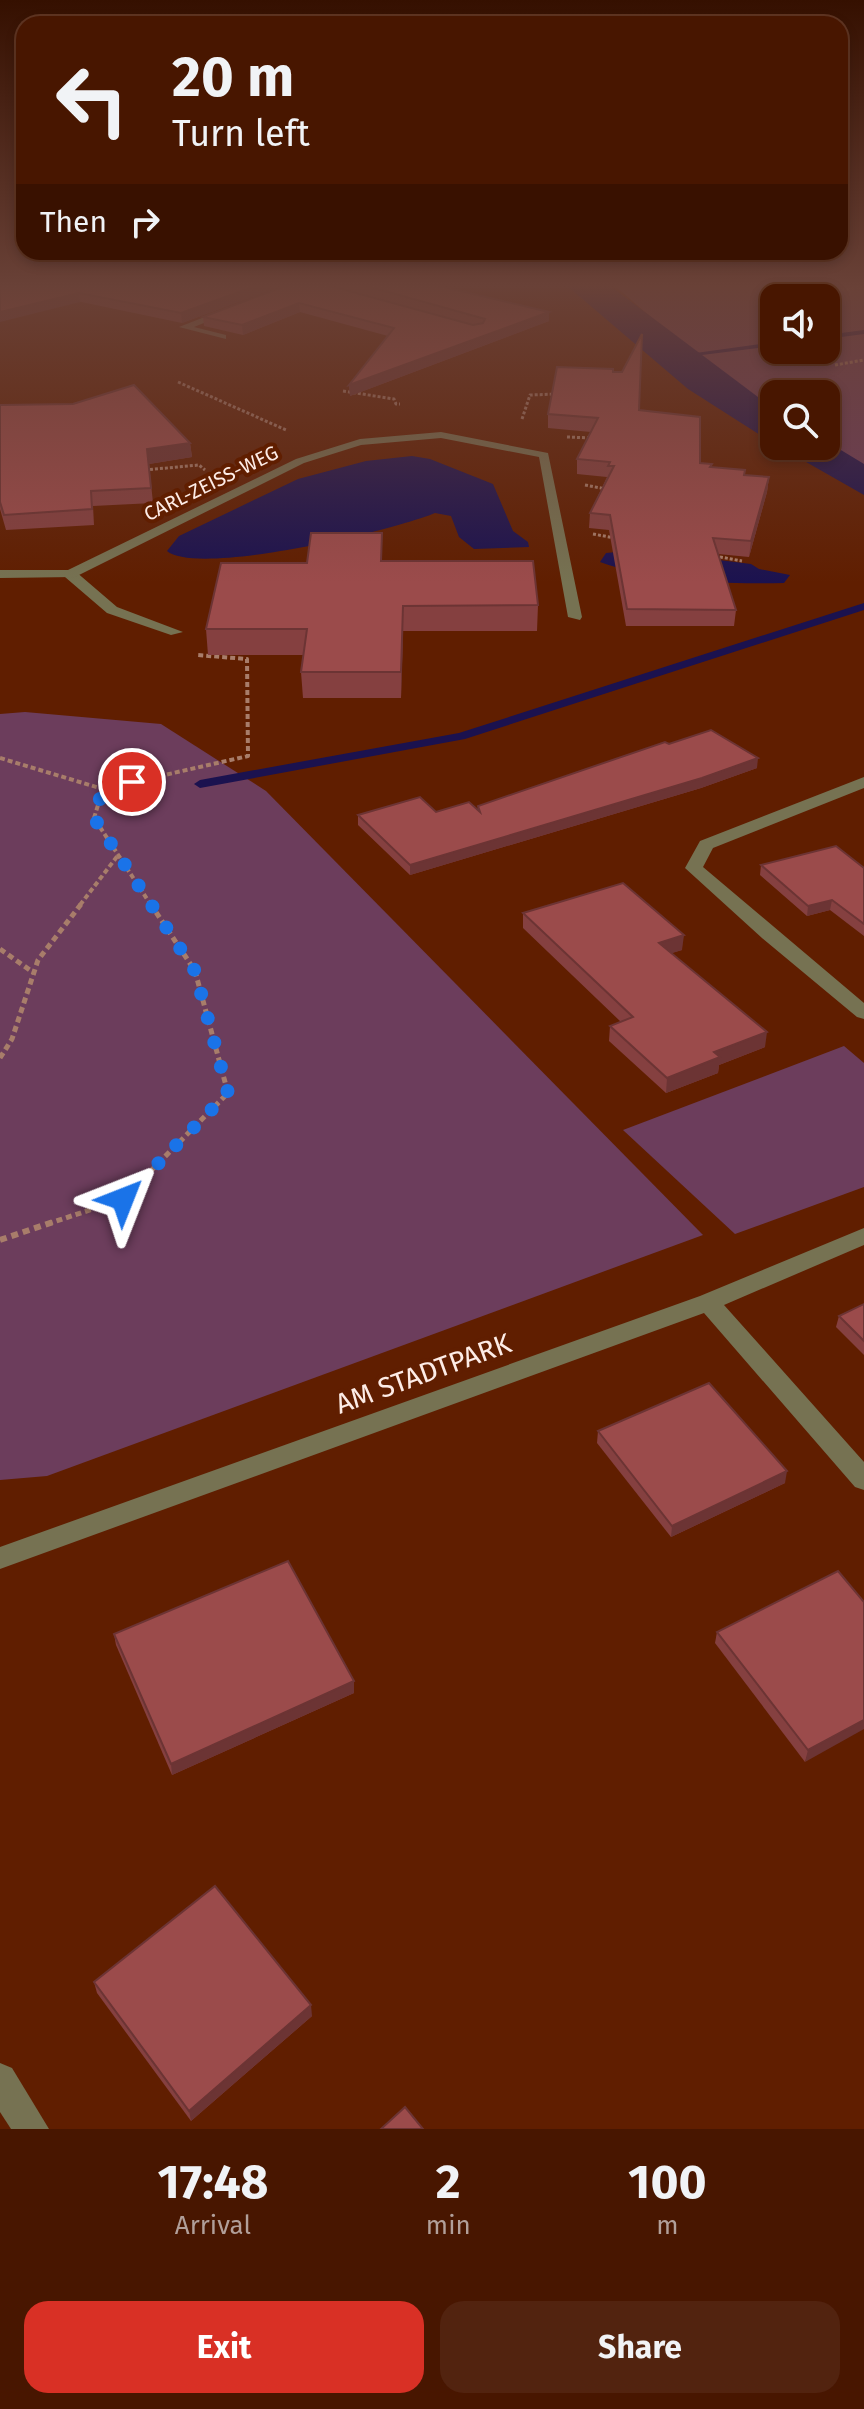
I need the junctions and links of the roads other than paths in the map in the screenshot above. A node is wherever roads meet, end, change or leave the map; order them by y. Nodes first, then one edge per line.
1 (0, 574) edge
2 (70, 574) junction
3 (575, 617) dead end
4 (176, 632) road end
5 (864, 782) edge
6 (864, 1013) edge
7 (864, 1236) edge
8 (708, 1302) junction
9 (864, 1480) edge
10 (1, 1561) edge
11 (0, 2080) edge
12 (31, 2129) edge

1 - 2 street, CARL-ZEISS-WEG
2 - 3 street, CARL-ZEISS-WEG
2 - 4 street
5 - 6 street
7 - 8 street, AM STADTPARK
8 - 9 street
8 - 10 street, AM STADTPARK
11 - 12 street

